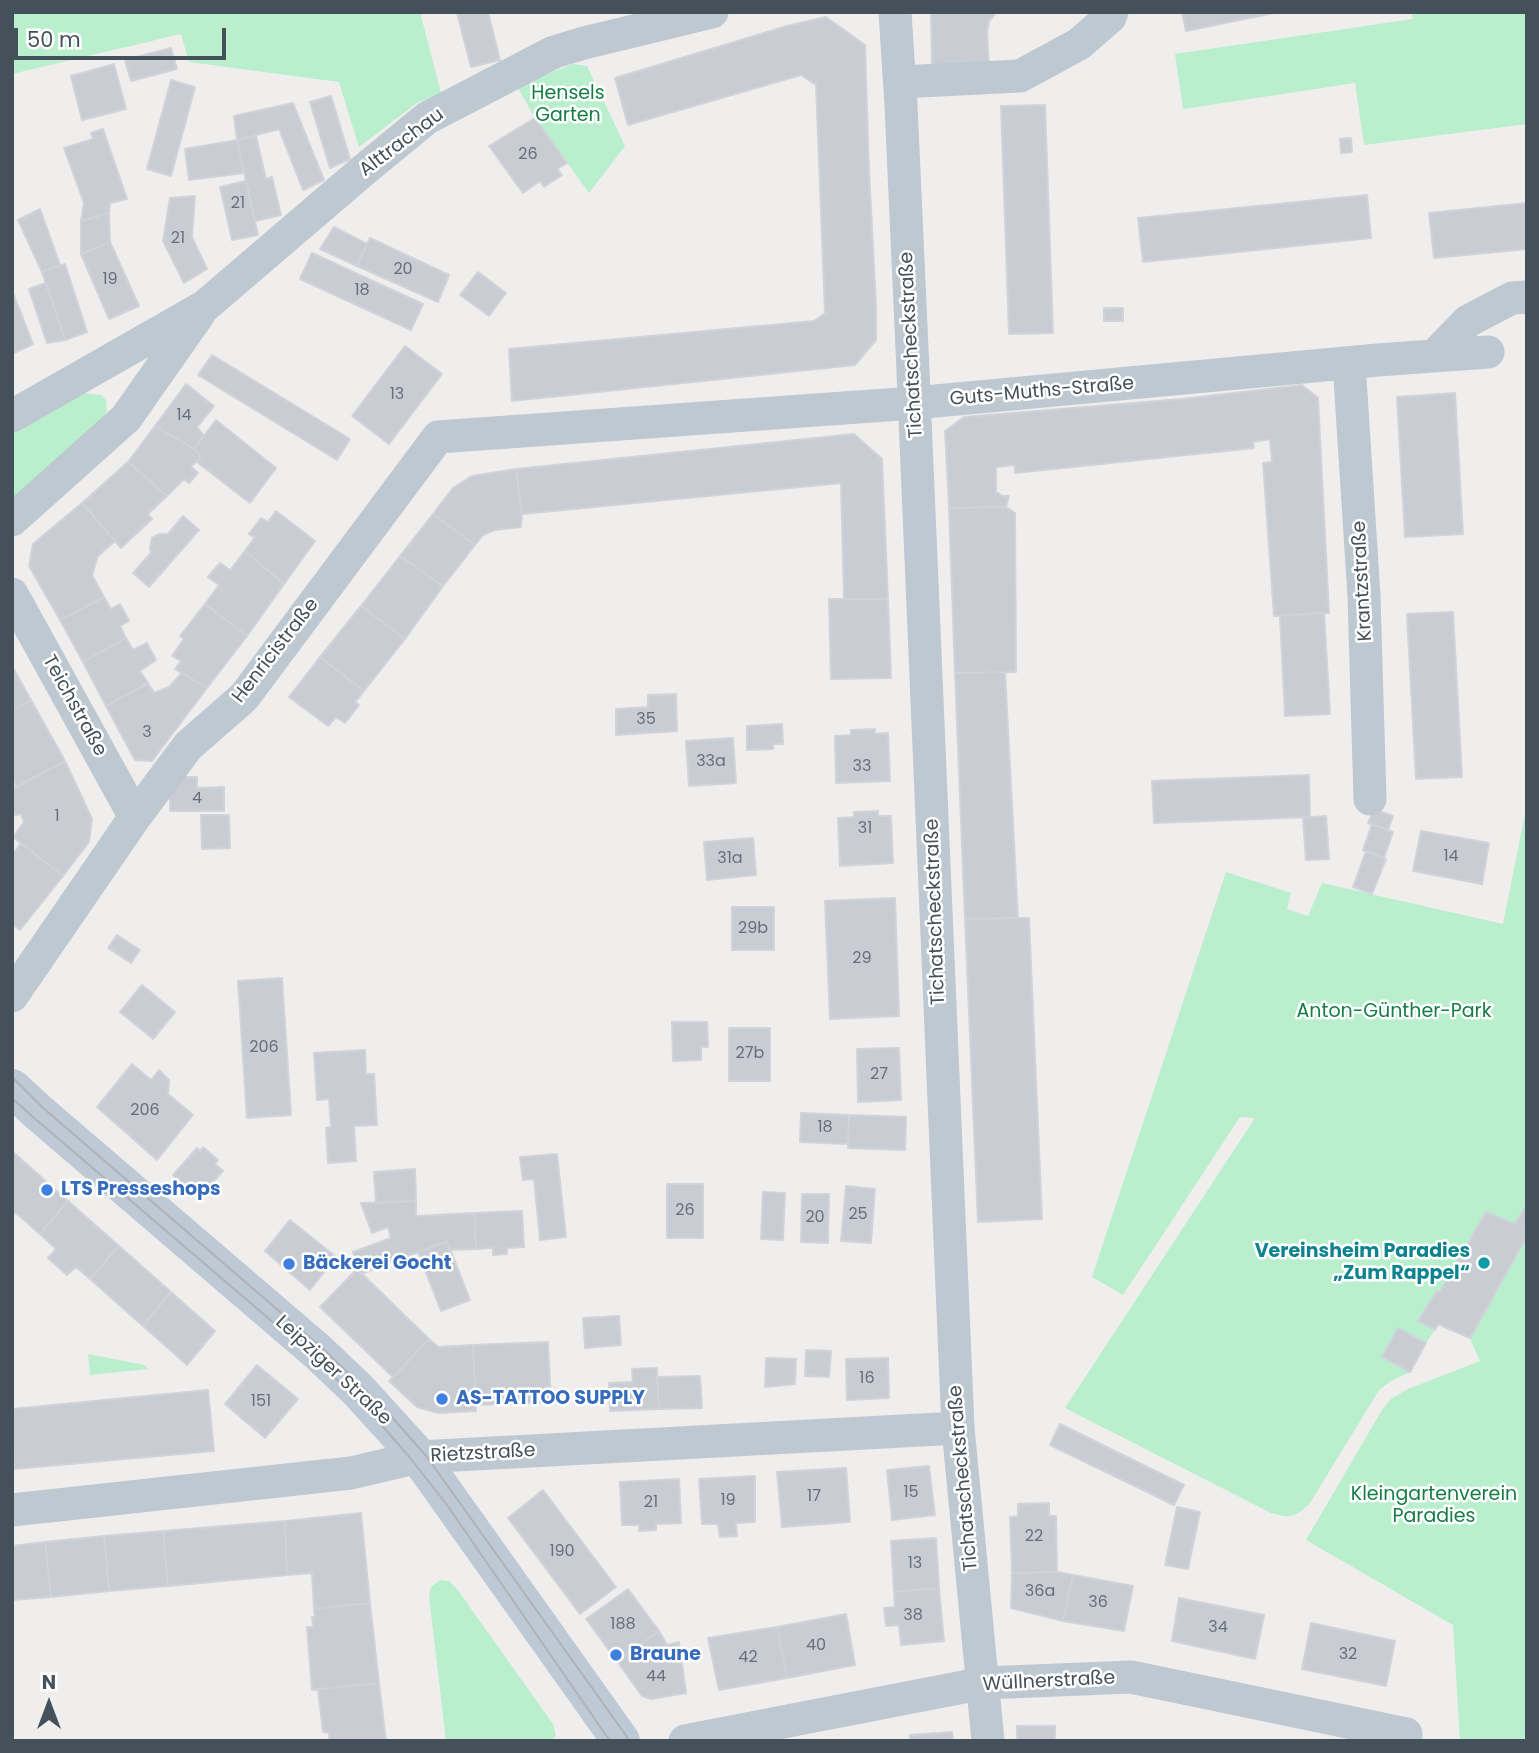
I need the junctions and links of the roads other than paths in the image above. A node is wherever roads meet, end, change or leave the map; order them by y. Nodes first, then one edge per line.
1 (712, 12) edge
2 (895, 12) edge
3 (1112, 12) edge
4 (900, 82) junction
5 (1527, 297) edge
6 (205, 306) junction
7 (1488, 352) dead end
8 (1435, 355) junction
9 (1349, 363) junction
10 (914, 403) junction
11 (12, 416) edge
12 (438, 437) joint
13 (12, 520) edge
14 (12, 594) edge
15 (1370, 800) dead end
16 (135, 817) junction
17 (12, 996) edge
18 (12, 1088) edge
19 (958, 1428) junction
20 (418, 1457) junction
21 (12, 1510) edge
22 (984, 1684) junction
23 (621, 1741) edge
24 (685, 1741) edge
25 (988, 1741) edge
26 (1406, 1741) edge

1 - 6 street, Alttrachau
2 - 4 street, Tichatscheckstraße
3 - 4 street
4 - 10 street, Tichatscheckstraße
5 - 8 street
6 - 11 street, Alttrachau
6 - 13 street, Alttrachau
7 - 8 street, Guts-Muths-Straße
8 - 9 street, Guts-Muths-Straße
9 - 10 street, Guts-Muths-Straße
9 - 15 street, Krantzstraße
10 - 12 street, Guts-Muths-Straße
10 - 19 street, Tichatscheckstraße
12 - 16 street, Henricistraße
14 - 16 street, Teichstraße
16 - 17 street, Henricistraße
18 - 20 main road, Leipziger Straße
19 - 20 street, Rietzstraße
19 - 22 street, Tichatscheckstraße
20 - 21 street, Rietzstraße
20 - 23 main road, Leipziger Straße
22 - 24 street, Wüllnerstraße
22 - 25 street, Tichatscheckstraße
22 - 26 street, Wüllnerstraße

